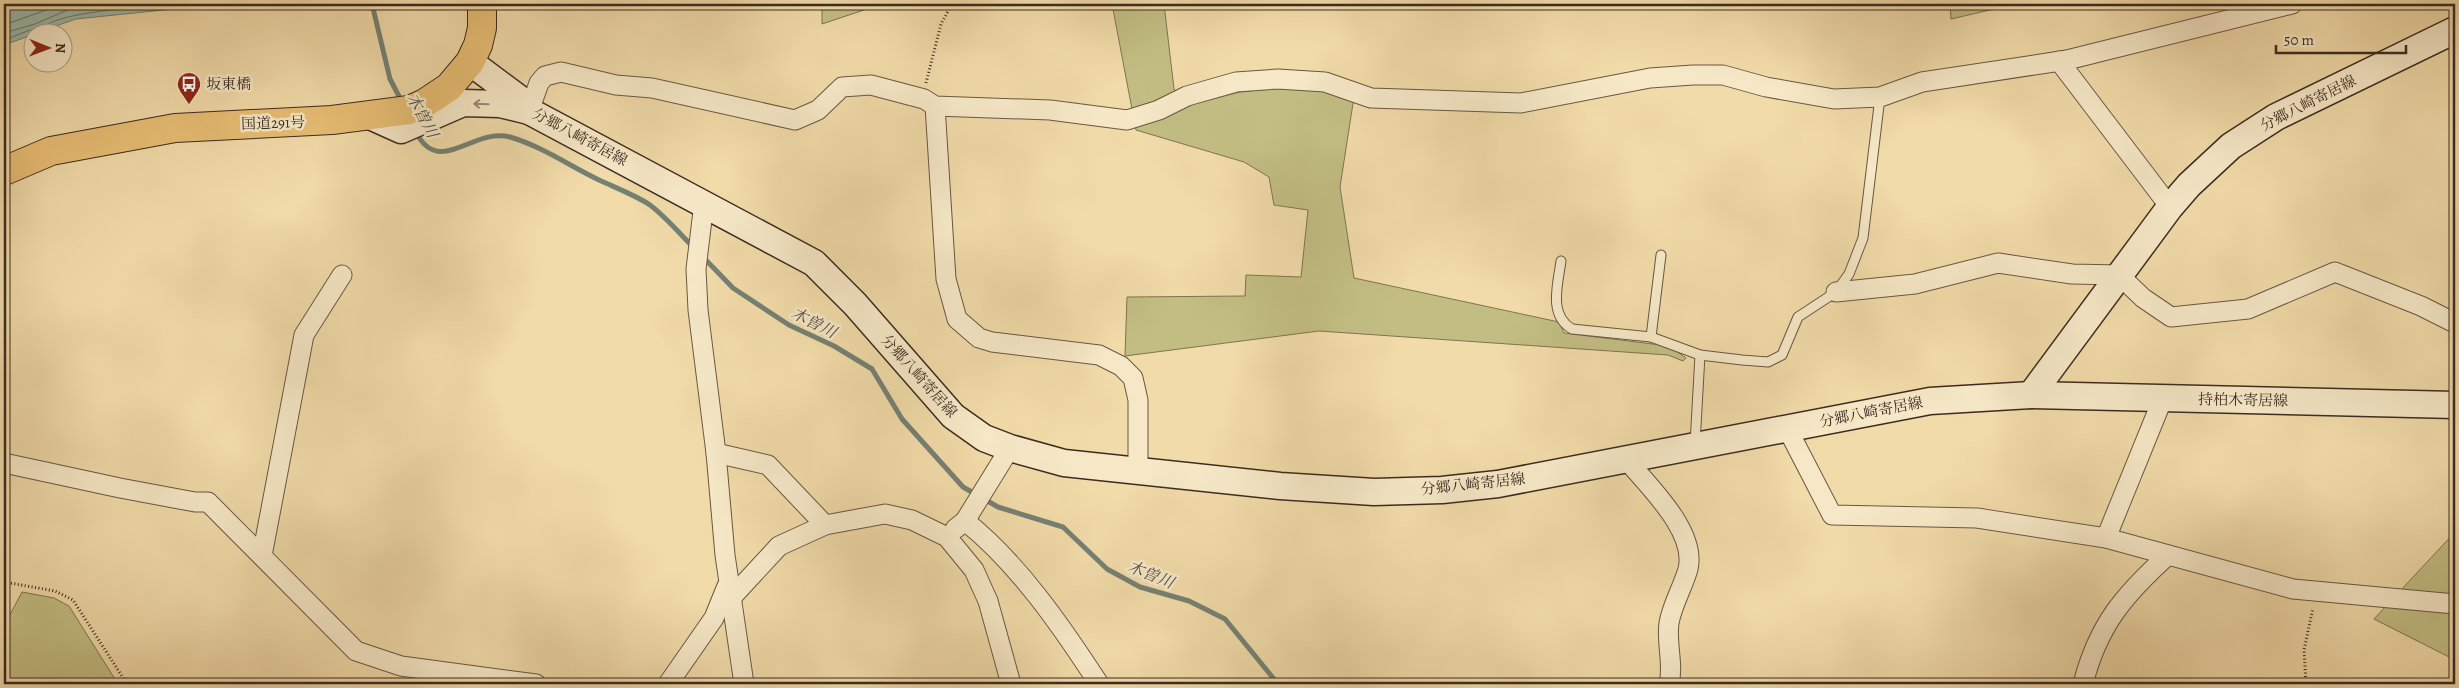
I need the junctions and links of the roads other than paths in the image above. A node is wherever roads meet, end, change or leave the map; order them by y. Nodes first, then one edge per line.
1 (482, 4) edge
2 (2292, 4) edge
3 (2453, 34) edge
4 (2058, 61) junction
5 (470, 62) junction
6 (1880, 98) junction
7 (929, 103) junction
8 (529, 111) junction
9 (401, 118) junction
10 (4, 171) edge
11 (704, 203) junction
12 (2170, 207) junction
13 (1661, 254) dead end
14 (1560, 261) dead end
15 (342, 275) dead end
16 (2119, 275) junction
17 (1836, 292) junction
18 (2455, 323) edge
19 (1652, 337) junction
20 (1700, 354) junction
21 (2031, 395) junction
22 (2163, 398) junction
23 (2455, 405) edge
24 (1787, 428) junction
25 (1695, 447) junction
26 (1010, 448) junction
27 (716, 453) junction
28 (1626, 459) junction
29 (4, 463) edge
30 (1138, 472) junction
31 (969, 515) junction
32 (826, 525) junction
33 (947, 537) junction
34 (2106, 538) junction
35 (2168, 555) junction
36 (262, 556) junction
37 (729, 580) junction
38 (730, 599) junction
39 (2455, 604) edge
40 (477, 681) edge
41 (536, 684) edge
42 (668, 684) edge
43 (744, 684) edge
44 (1011, 684) edge
45 (1098, 684) edge
46 (1669, 684) edge
47 (2083, 684) edge

1 - 5 highway, 国道291号
2 - 4 street
3 - 12 main road, 分郷八崎寄居線
4 - 6 street
4 - 12 street
5 - 8 main road, 分郷八崎寄居線
5 - 9 highway, 国道291号
6 - 7 street
6 - 17 lane
7 - 8 street
7 - 30 street
8 -> 9 main road
8 - 11 main road, 分郷八崎寄居線
9 - 10 highway, 国道291号
11 - 26 main road, 分郷八崎寄居線
11 - 27 street
12 - 16 main road, 分郷八崎寄居線
13 - 19 lane
14 - 19 lane
15 - 36 street
16 - 17 street
16 - 18 street
16 - 21 main road, 分郷八崎寄居線
17 - 20 lane
19 - 20 lane
20 - 25 lane
21 - 22 main road, 持柏木寄居線
21 - 24 main road, 分郷八崎寄居線
22 - 23 main road, 持柏木寄居線
22 - 34 street
24 - 25 main road, 分郷八崎寄居線
24 - 34 street
25 - 28 main road, 分郷八崎寄居線
26 - 30 main road, 分郷八崎寄居線
26 - 31 street
27 - 32 street
27 - 37 street
28 - 30 main road, 分郷八崎寄居線
28 - 46 street
29 - 36 street
31 - 33 street
31 - 45 street
32 - 33 street
32 - 38 street
33 - 44 street
34 - 35 street
35 - 39 street
35 - 47 street
36 - 40 street
37 - 38 street
37 - 42 street
38 - 43 street
40 - 41 street

